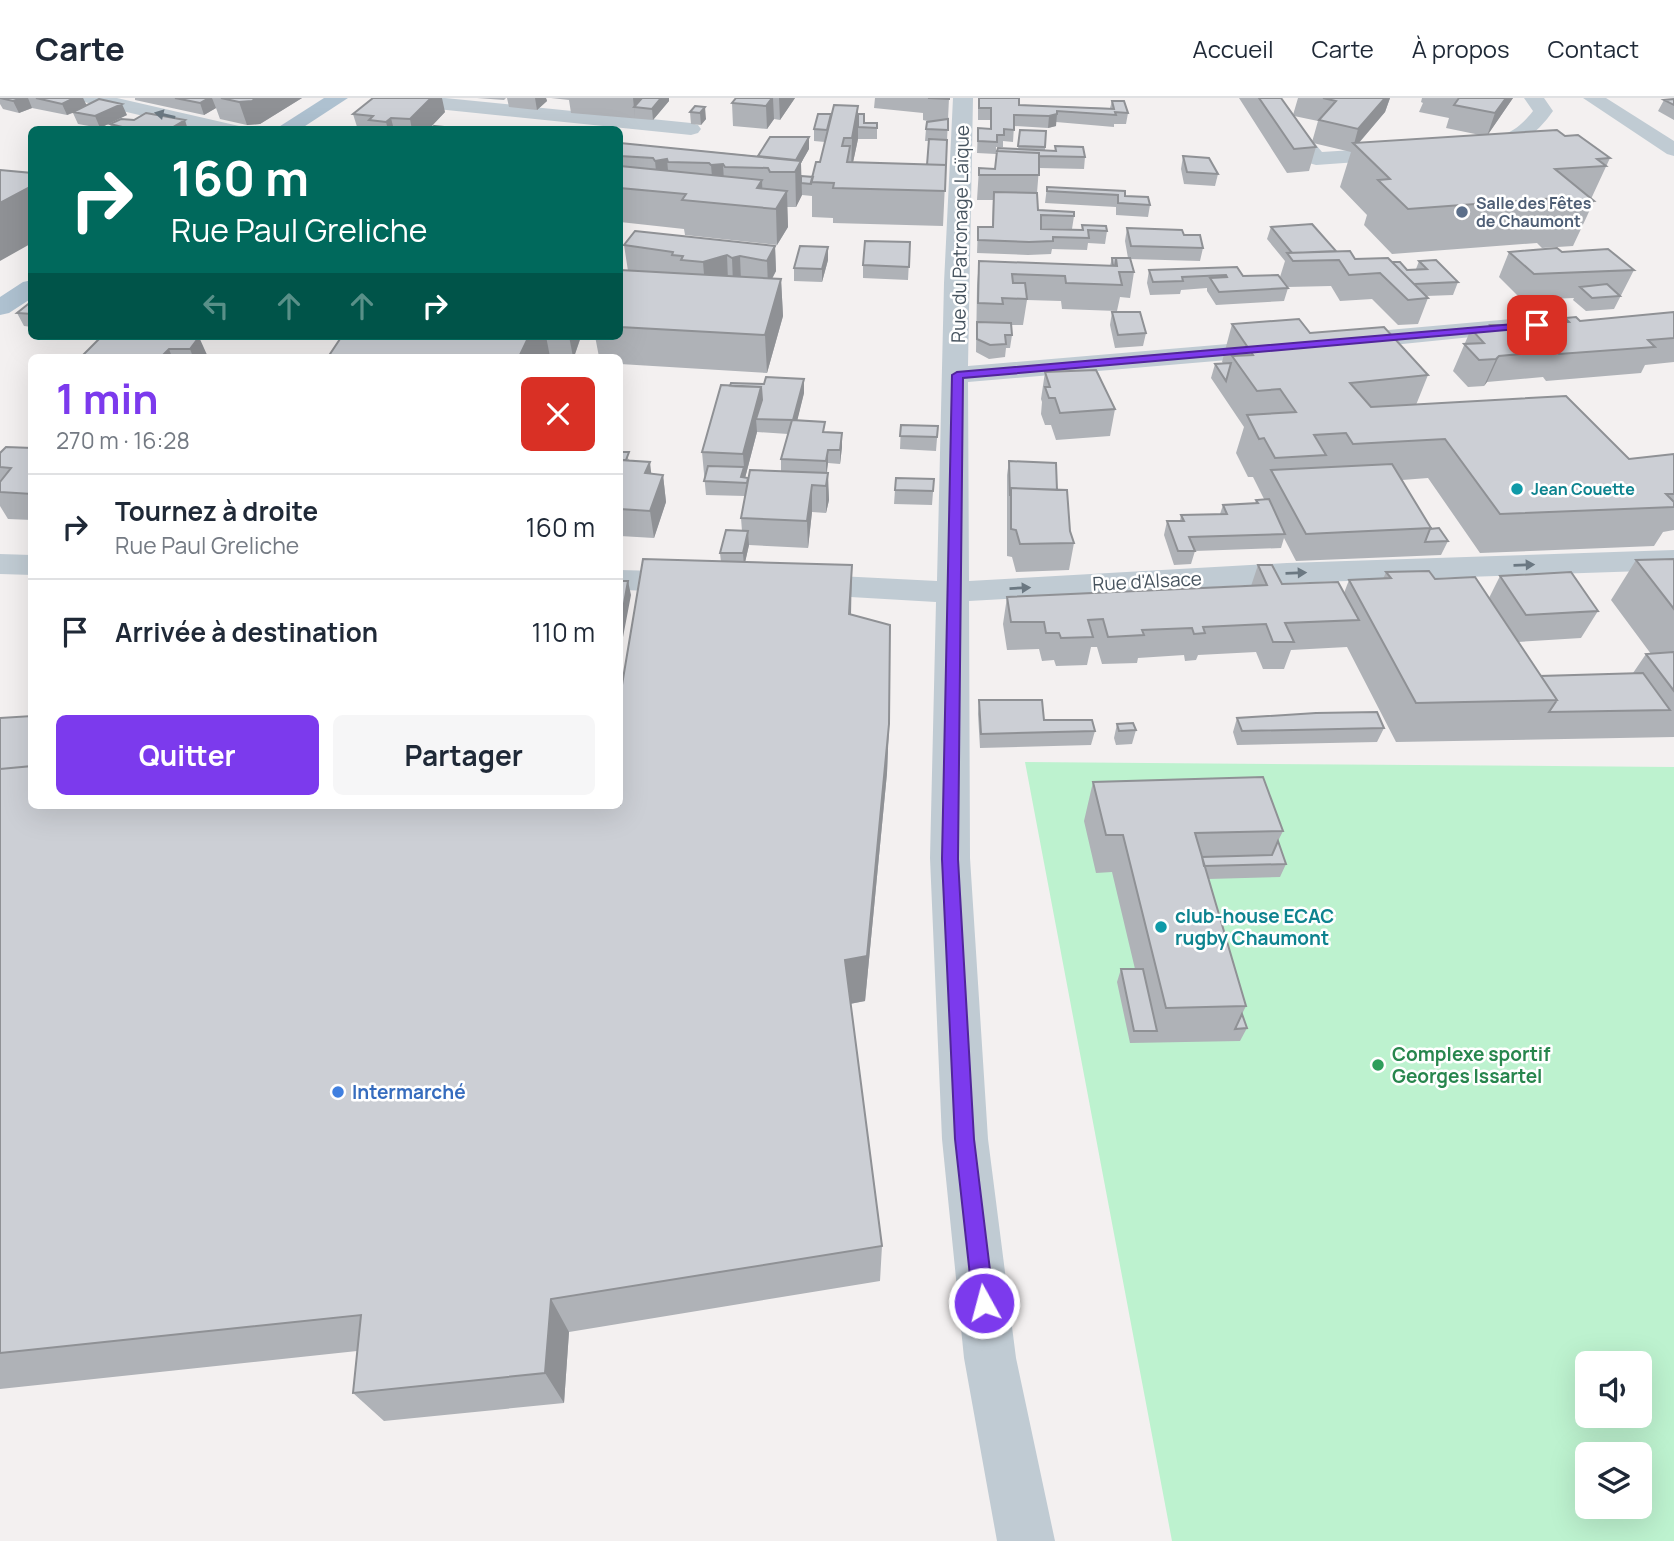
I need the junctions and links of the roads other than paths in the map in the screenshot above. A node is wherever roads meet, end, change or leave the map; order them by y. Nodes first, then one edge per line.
1 (91, 98) edge
2 (338, 98) edge
3 (388, 98) edge
4 (963, 98) edge
5 (1267, 98) edge
6 (1534, 98) edge
7 (1593, 98) edge
8 (214, 126) edge
9 (291, 126) edge
10 (691, 129) dead end
11 (1462, 149) edge
12 (1674, 150) edge
13 (1422, 151) edge
14 (28, 290) edge
15 (0, 308) edge
16 (1551, 324) edge
17 (957, 375) junction
18 (1674, 559) edge
19 (0, 564) edge
20 (28, 565) edge
21 (623, 580) edge
22 (729, 583) edge
23 (771, 584) edge
24 (952, 592) junction
25 (1026, 1541) edge

8 -> 1 street
2 - 9 main road
3 - 10 street
4 - 17 street, Rue du Patronage Laïque
5 - 13 street
6 - 11 street
7 - 12 street
14 - 15 main road
16 - 17 street
17 - 24 street, Rue du Patronage Laïque
24 -> 18 street, Rue d'Alsace
19 - 20 street
21 - 22 street
23 - 24 street, Rue d'Alsace
24 - 25 street, Rue du Patronage Laïque

